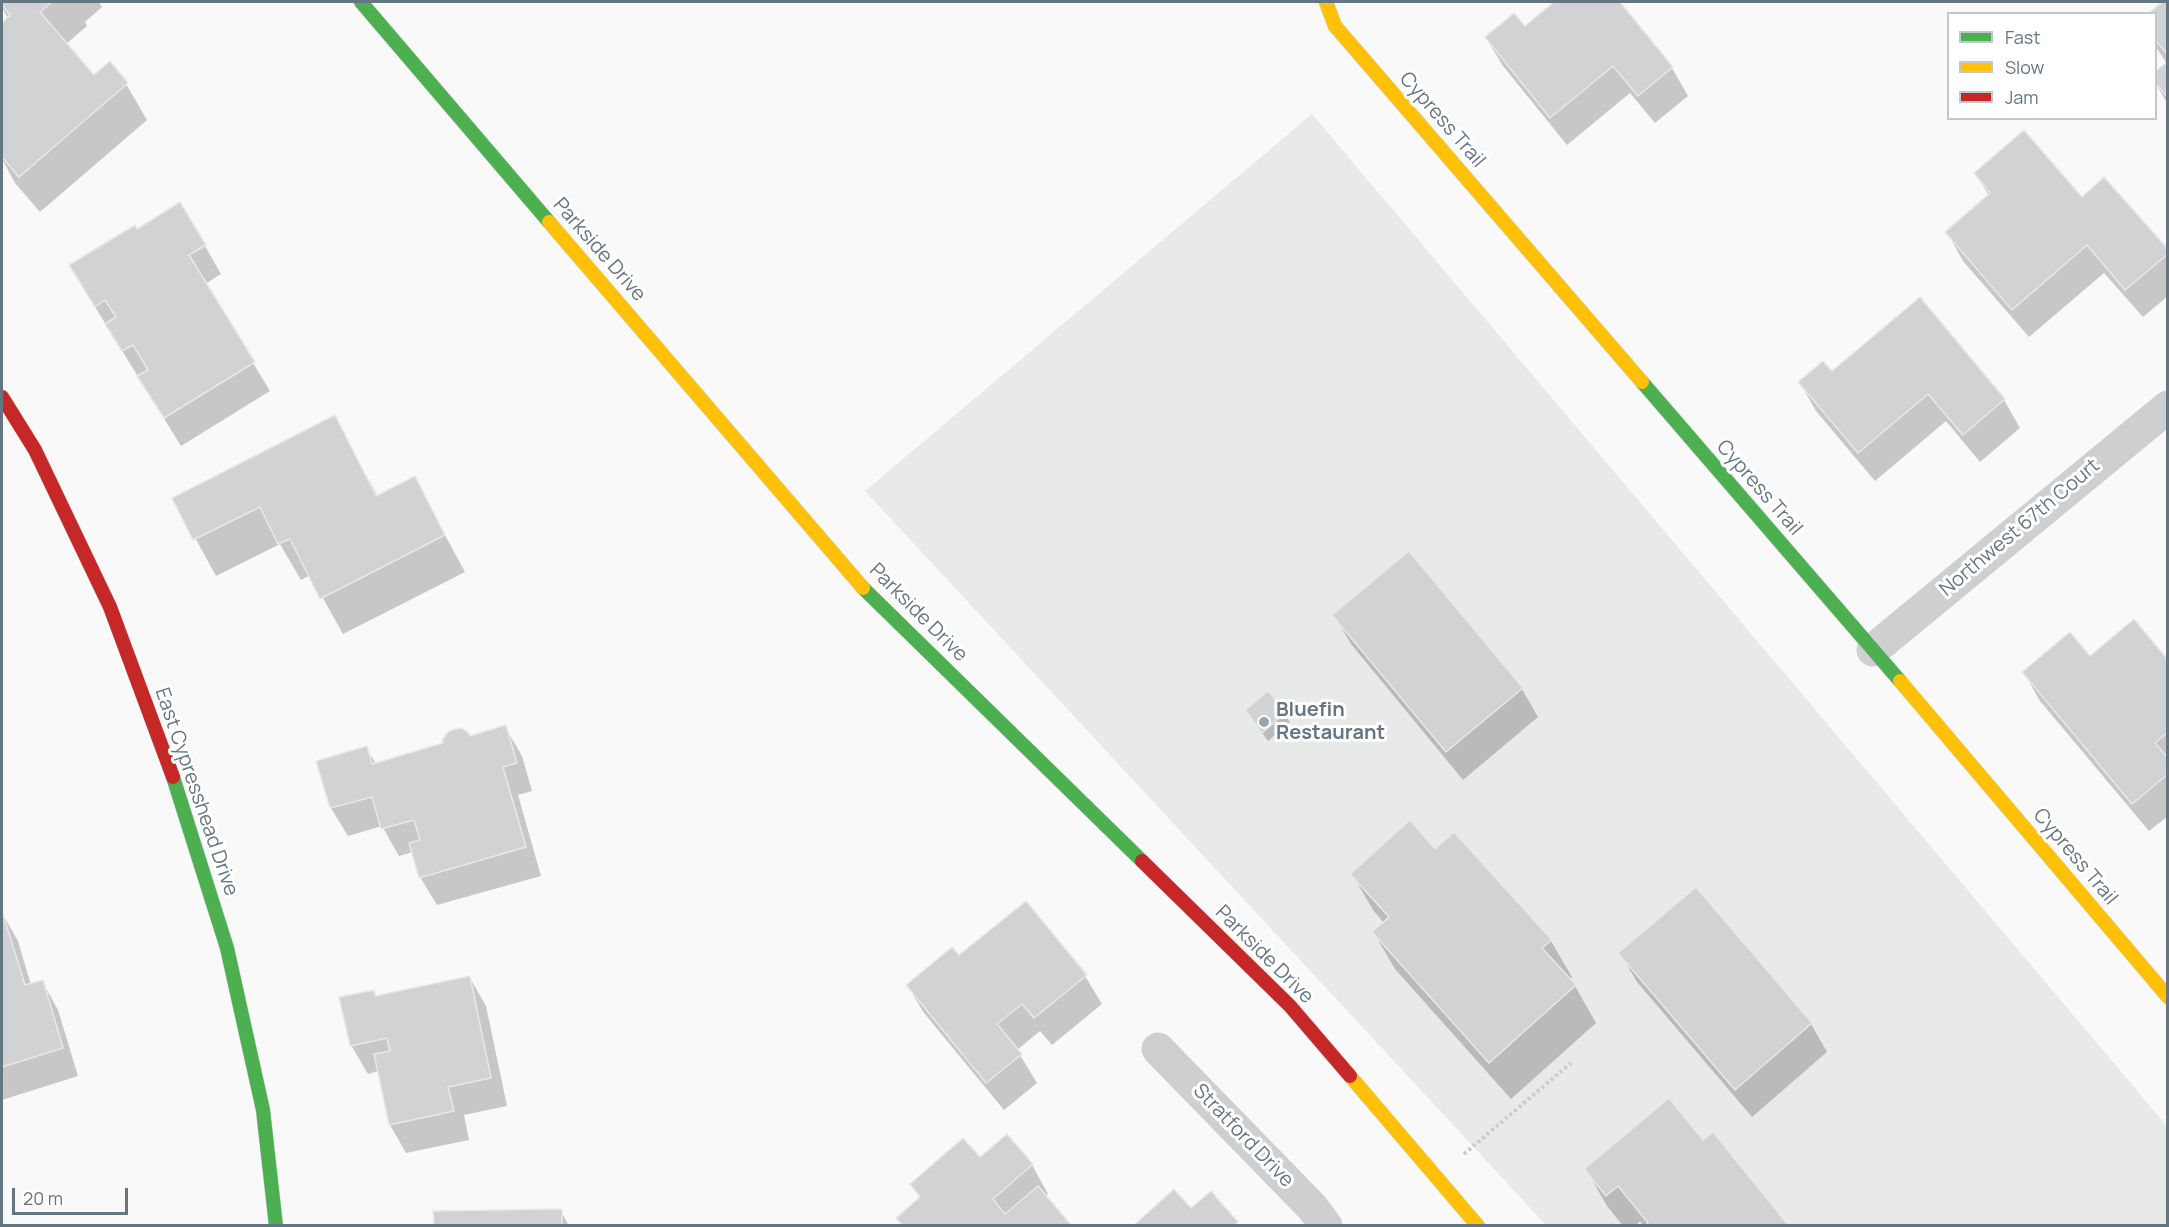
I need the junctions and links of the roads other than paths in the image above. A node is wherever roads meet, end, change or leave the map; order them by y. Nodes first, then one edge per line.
1 (361, 2) edge
2 (1326, 2) edge
3 (2, 397) edge
4 (2168, 406) edge
5 (1873, 650) junction
6 (2168, 997) edge
7 (1158, 1049) dead end
8 (276, 1226) edge
9 (1326, 1226) edge
10 (1478, 1226) edge

1 - 10 street, Parkside Drive
2 - 5 street, Cypress Trail
3 - 8 street, East Cypresshead Drive
4 - 5 street, Northwest 67th Court
5 - 6 street, Cypress Trail
7 - 9 street, Stratford Drive

